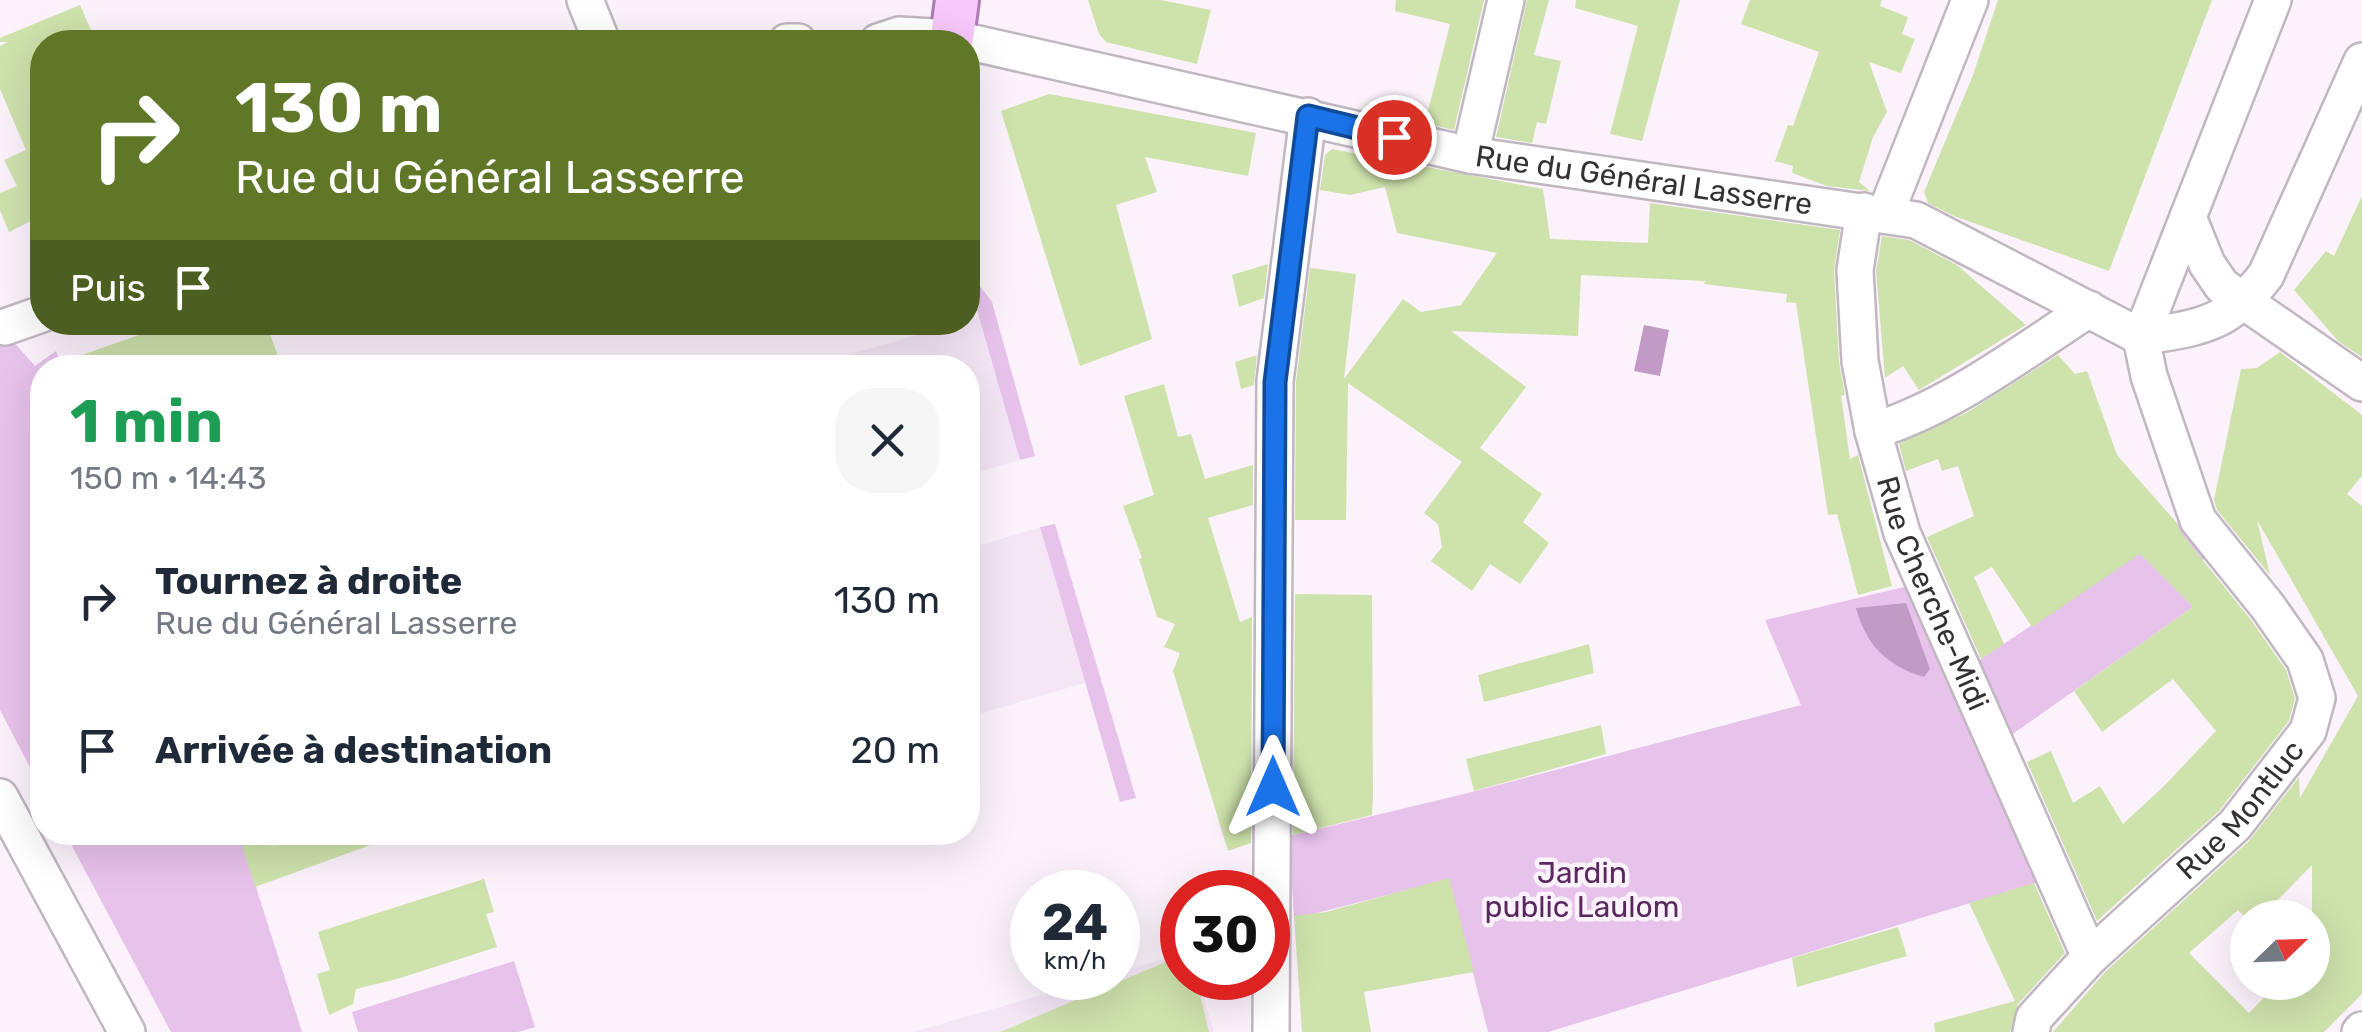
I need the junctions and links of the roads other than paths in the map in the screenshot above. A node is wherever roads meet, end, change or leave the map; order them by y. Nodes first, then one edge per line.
1 (585, 0) edge
2 (1506, 0) edge
3 (1970, 0) edge
4 (2274, 0) edge
5 (954, 19) edge
6 (597, 30) edge
7 (916, 30) edge
8 (2362, 61) edge
9 (1308, 116) junction
10 (1470, 154) junction
11 (1874, 213) junction
12 (2188, 217) junction
13 (2245, 302) junction
14 (2089, 309) junction
15 (30, 318) edge
16 (5, 327) dead end
17 (2141, 337) junction
18 (2362, 384) edge
19 (1873, 431) junction
20 (0, 797) edge
21 (2090, 957) junction
22 (127, 1032) edge
23 (1271, 1032) edge
24 (2030, 1032) edge

1 - 6 street
2 - 10 street
3 - 11 street, Rue Cherche-Midi
4 - 12 street
5 - 7 street, Rue du Général Lasserre
5 - 9 street, Rue du Général Lasserre
8 - 13 street
9 - 10 street, Rue du Général Lasserre
9 - 23 street
10 - 11 street, Rue du Général Lasserre
11 - 14 street, Rue du Général Lasserre
11 - 19 street, Rue Cherche-Midi
12 - 13 street
12 - 17 street
13 - 17 street
13 - 18 street
14 - 17 street, Rue du Général Lasserre
14 - 19 street
15 - 16 street
17 - 21 street, Rue Montluc
19 - 21 street, Rue Cherche-Midi
20 - 22 street
21 - 24 street, Rue Montluc

